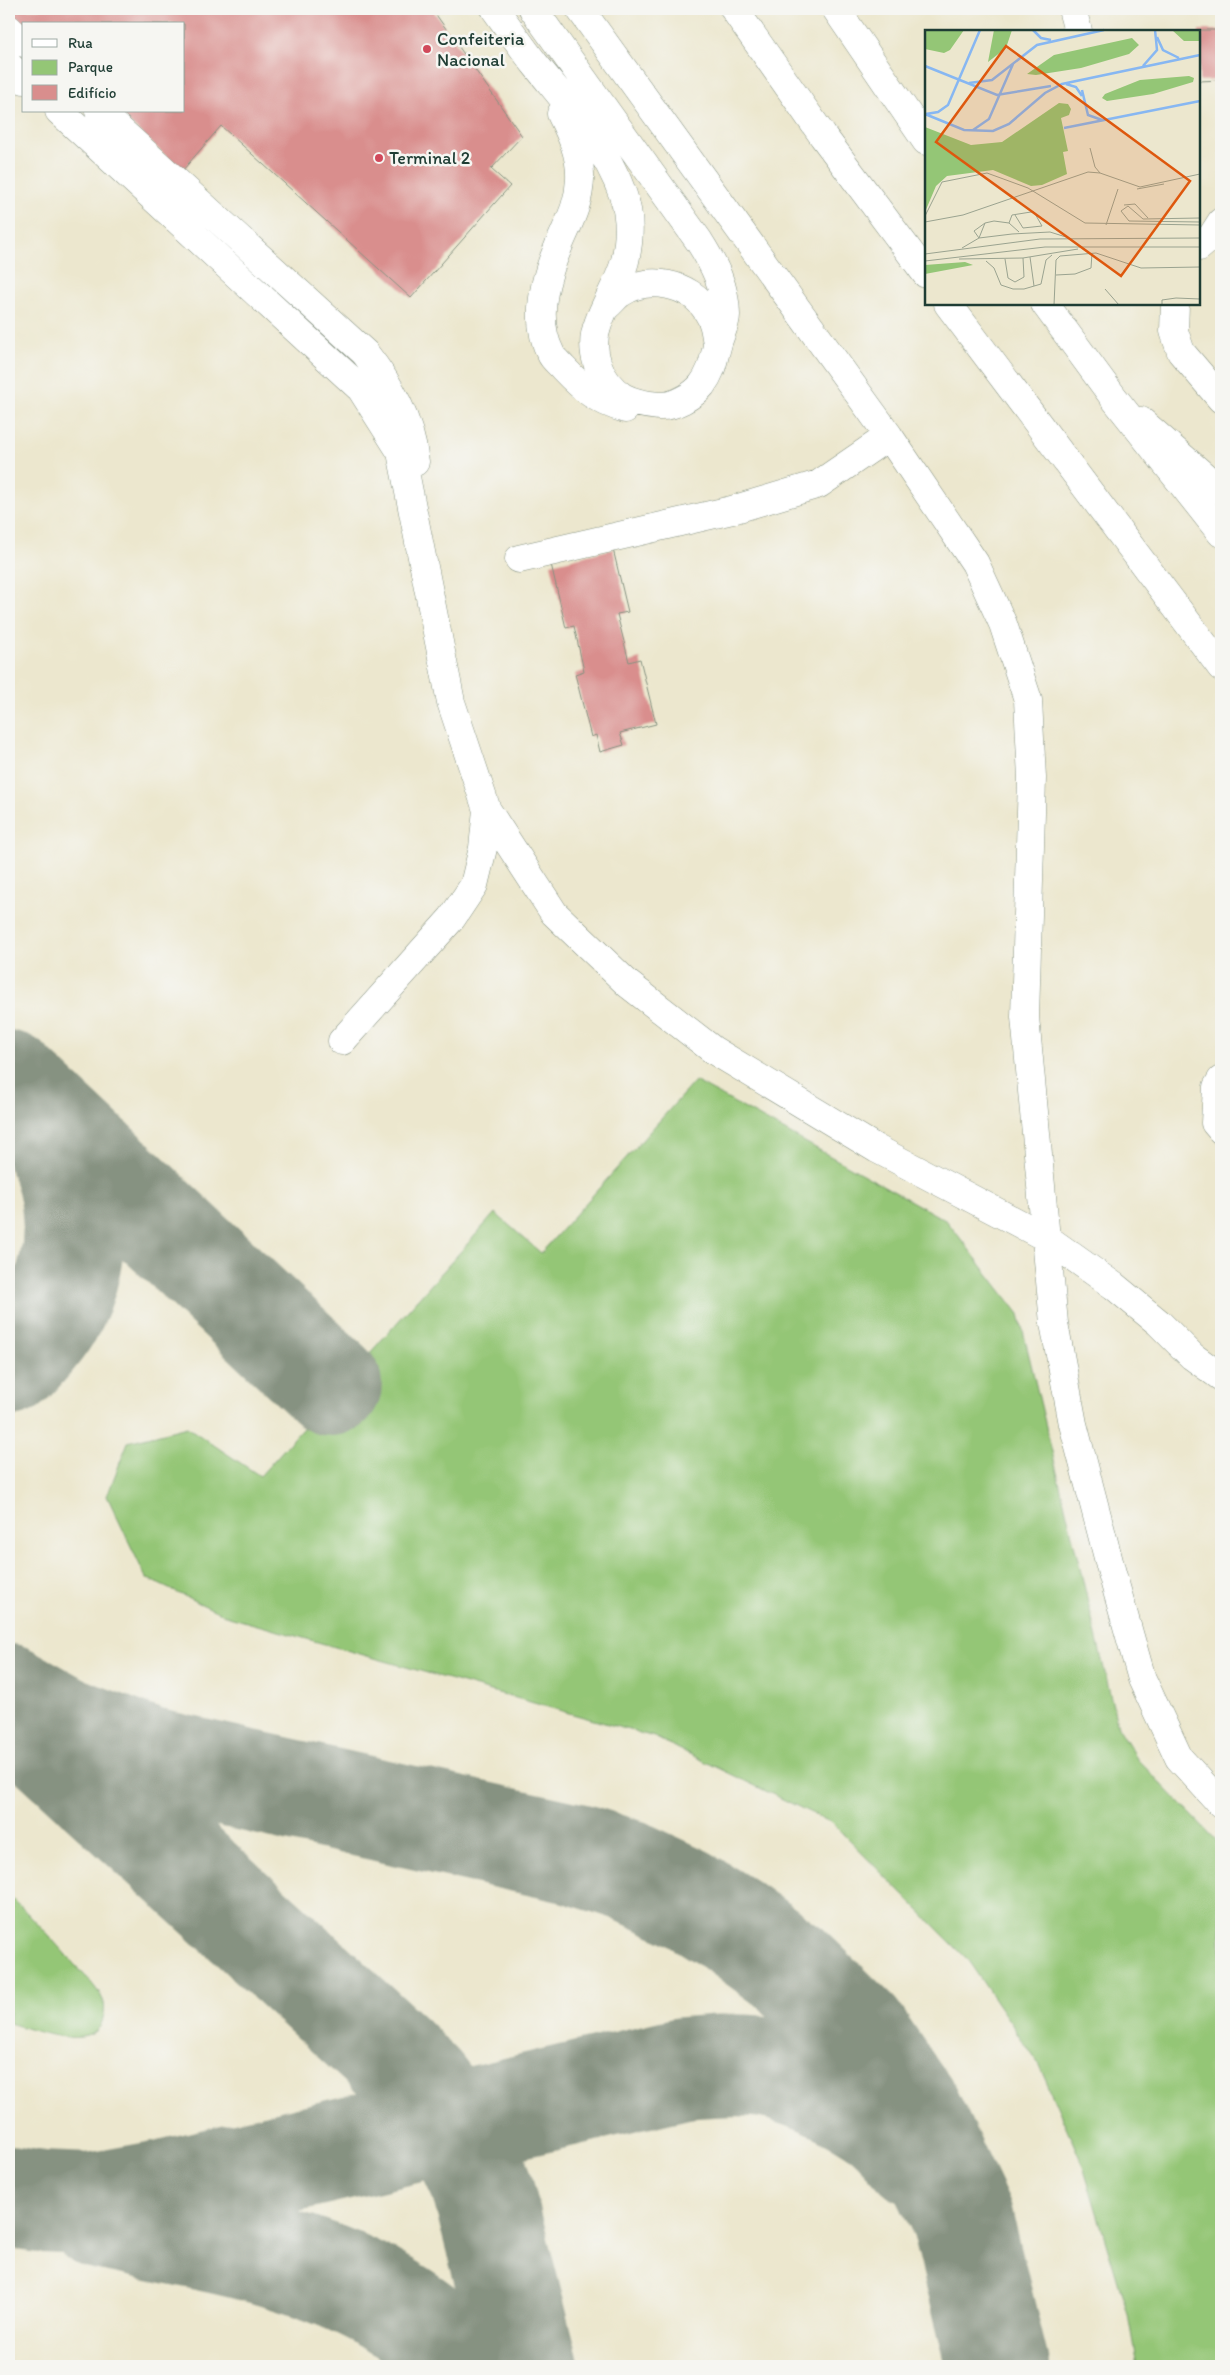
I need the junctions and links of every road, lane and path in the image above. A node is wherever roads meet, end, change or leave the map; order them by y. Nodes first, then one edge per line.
1 (495, 9) edge
2 (533, 9) edge
3 (580, 9) edge
4 (734, 9) edge
5 (836, 9) edge
6 (1072, 9) edge
7 (9, 29) edge
8 (1078, 30) edge
9 (22, 41) edge
10 (533, 62) junction
11 (9, 66) edge
12 (22, 78) edge
13 (60, 112) edge
14 (100, 112) edge
15 (925, 140) edge
16 (1221, 222) edge
17 (1200, 246) edge
18 (925, 273) edge
19 (949, 305) edge
20 (1046, 305) edge
21 (1175, 305) edge
22 (607, 306) junction
23 (717, 346) junction
24 (699, 388) junction
25 (1218, 389) edge
26 (1114, 398) junction
27 (888, 436) junction
28 (1221, 491) edge
29 (416, 526) junction
30 (1221, 533) edge
31 (519, 559) dead end
32 (1221, 667) edge
33 (487, 810) junction
34 (342, 1041) dead end
35 (1221, 1080) edge
36 (1221, 1130) edge
37 (1045, 1237) junction
38 (1221, 1377) edge
39 (1221, 1804) edge

1 - 10 main road
2 - 23 main road
3 - 27 main road
4 - 18 main road
5 - 15 main road
6 - 8 main road
7 - 9 main road
10 - 22 main road
10 - 24 main road
11 - 12 main road
13 - 29 main road
14 - 29 main road
16 - 17 main road
19 - 32 main road
20 - 26 main road
21 - 25 main road
22 - 23 main road
22 - 24 main road
23 - 24 main road
26 - 28 main road
26 - 30 main road
27 - 31 main road
27 - 37 main road
29 - 33 main road
33 - 34 main road
33 - 37 main road
35 - 36 main road
37 - 38 main road
37 - 39 main road

